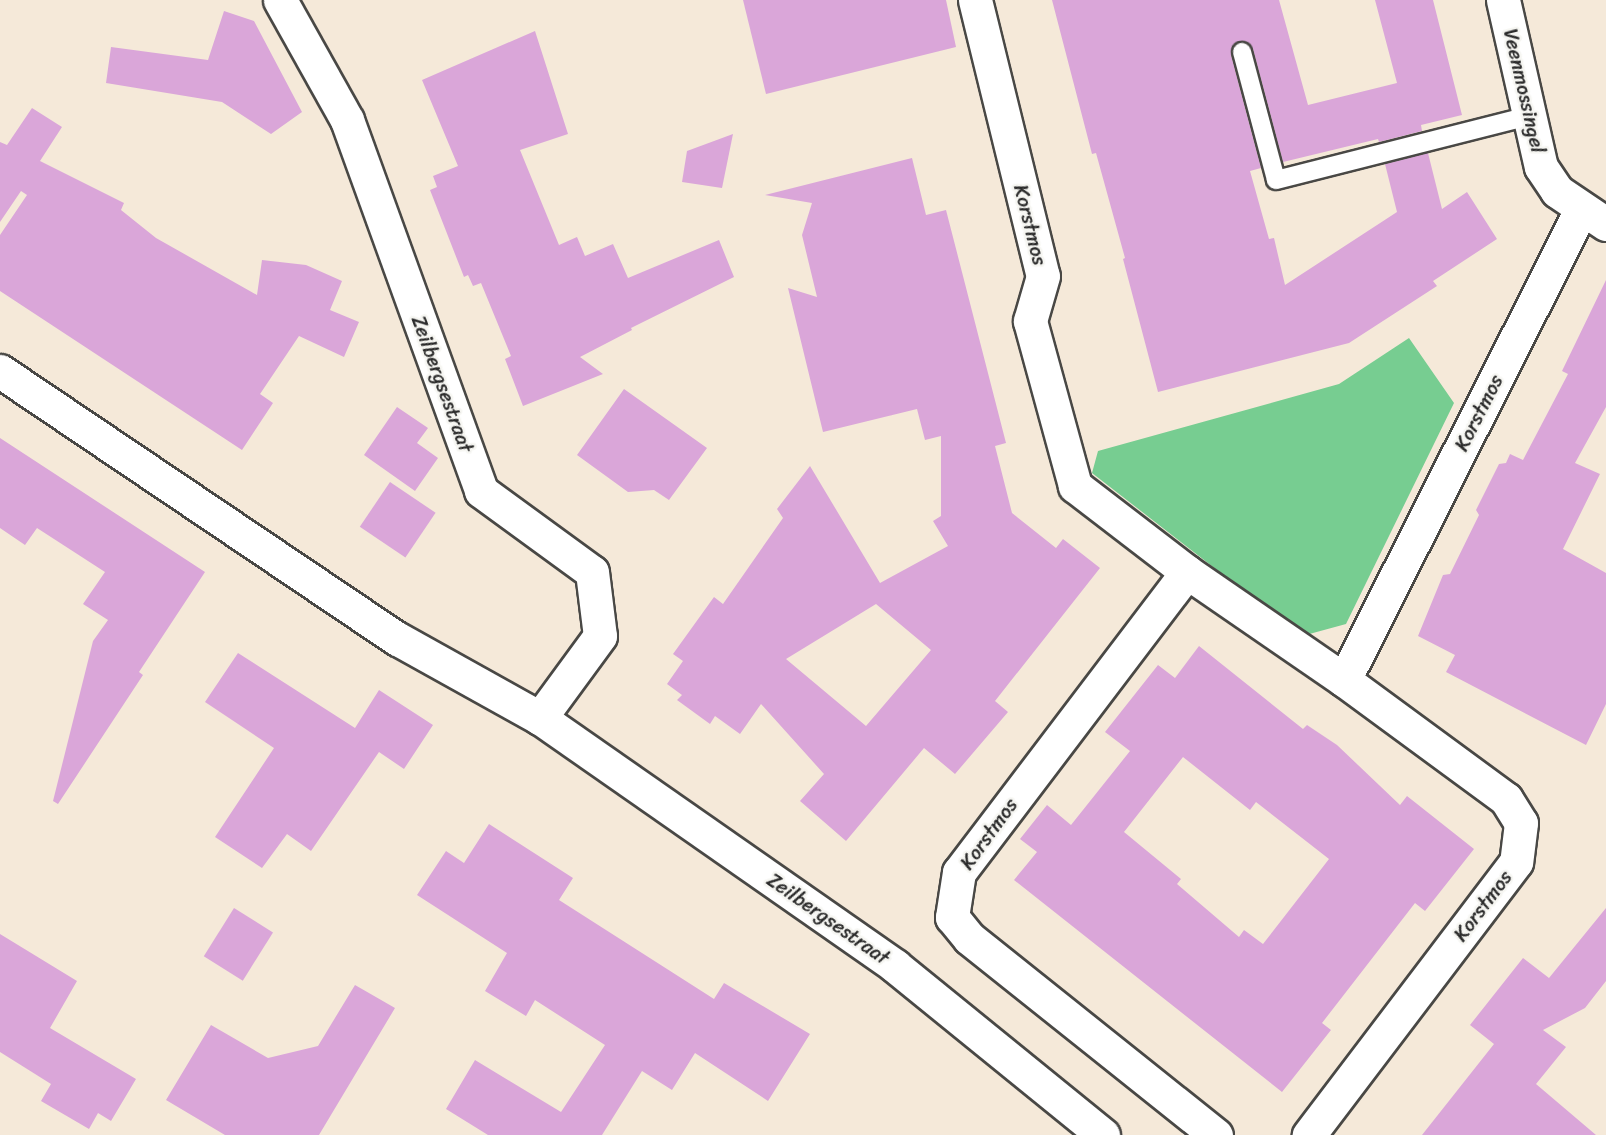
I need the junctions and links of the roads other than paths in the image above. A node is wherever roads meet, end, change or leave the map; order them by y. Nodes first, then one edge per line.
1 (280, 0) edge
2 (975, 0) edge
3 (1503, 0) edge
4 (1242, 52) dead end
5 (1529, 116) junction
6 (1594, 217) edge
7 (0, 371) edge
8 (1187, 572) junction
9 (1344, 680) junction
10 (540, 718) junction
11 (1102, 1135) edge
12 (1216, 1135) edge
13 (1309, 1135) edge

1 - 10 street, Zeilbergsestraat
2 - 8 street, Korstmos
3 - 5 street, Veenmossingel
4 - 5 lane
5 - 6 street, Veenmossingel
6 - 9 street, Korstmos
7 - 10 street, Zeilbergsestraat
8 - 9 street, Korstmos
8 - 12 street, Korstmos
9 - 13 street, Korstmos
10 - 11 street, Zeilbergsestraat

